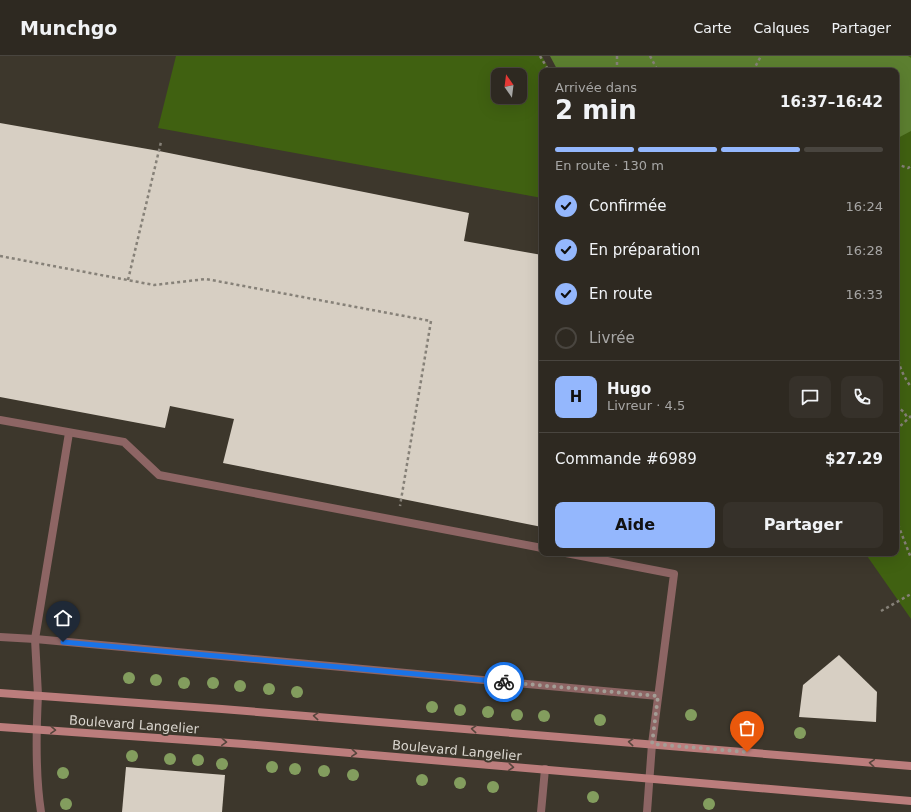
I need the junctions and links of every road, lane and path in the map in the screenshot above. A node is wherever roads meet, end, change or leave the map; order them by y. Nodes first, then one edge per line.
1 (540, 56) edge
2 (617, 56) edge
3 (650, 56) edge
4 (761, 56) edge
5 (547, 68) edge
6 (617, 68) edge
7 (656, 68) edge
8 (755, 68) edge
9 (161, 142) dead end
10 (899, 165) edge
11 (911, 166) edge
12 (0, 256) edge
13 (128, 280) junction
14 (899, 364) edge
15 (911, 387) edge
16 (899, 408) edge
17 (911, 416) edge
18 (908, 419) junction
19 (0, 420) edge
20 (899, 427) edge
21 (69, 433) junction
22 (396, 520) junction
23 (899, 526) edge
24 (900, 529) joint
25 (539, 547) edge
26 (581, 556) edge
27 (911, 558) edge
28 (911, 594) edge
29 (881, 611) dead end
30 (0, 637) edge
31 (35, 639) junction
32 (0, 693) edge
33 (38, 695) junction
34 (658, 696) junction
35 (0, 727) edge
36 (36, 729) junction
37 (652, 744) junction
38 (911, 766) edge
39 (545, 769) junction
40 (649, 779) junction
41 (911, 801) edge
42 (41, 812) edge
43 (541, 812) edge
44 (647, 812) edge

1 - 5 path
2 - 6 path
3 - 7 path
4 - 8 path
9 - 13 path
10 - 11 path
12 - 13 path
13 - 22 path
14 - 15 path
16 - 18 path
17 - 18 path
18 - 20 path
19 - 21 street
21 - 22 street
21 - 31 street
22 - 25 street
23 - 24 path
24 - 27 path
26 - 34 street
28 - 29 path
30 - 31 street
31 - 33 street
31 - 34 street
32 - 33 main road, Boulevard Langelier
33 - 36 street
37 -> 33 main road, Boulevard Langelier
34 - 37 street
35 - 36 main road, Boulevard Langelier
36 -> 39 main road, Boulevard Langelier
36 - 42 street
38 -> 37 main road, Boulevard Langelier
37 - 40 street
39 - 40 main road, Boulevard Langelier
39 - 43 street
40 - 41 main road, Boulevard Langelier
40 - 44 street

